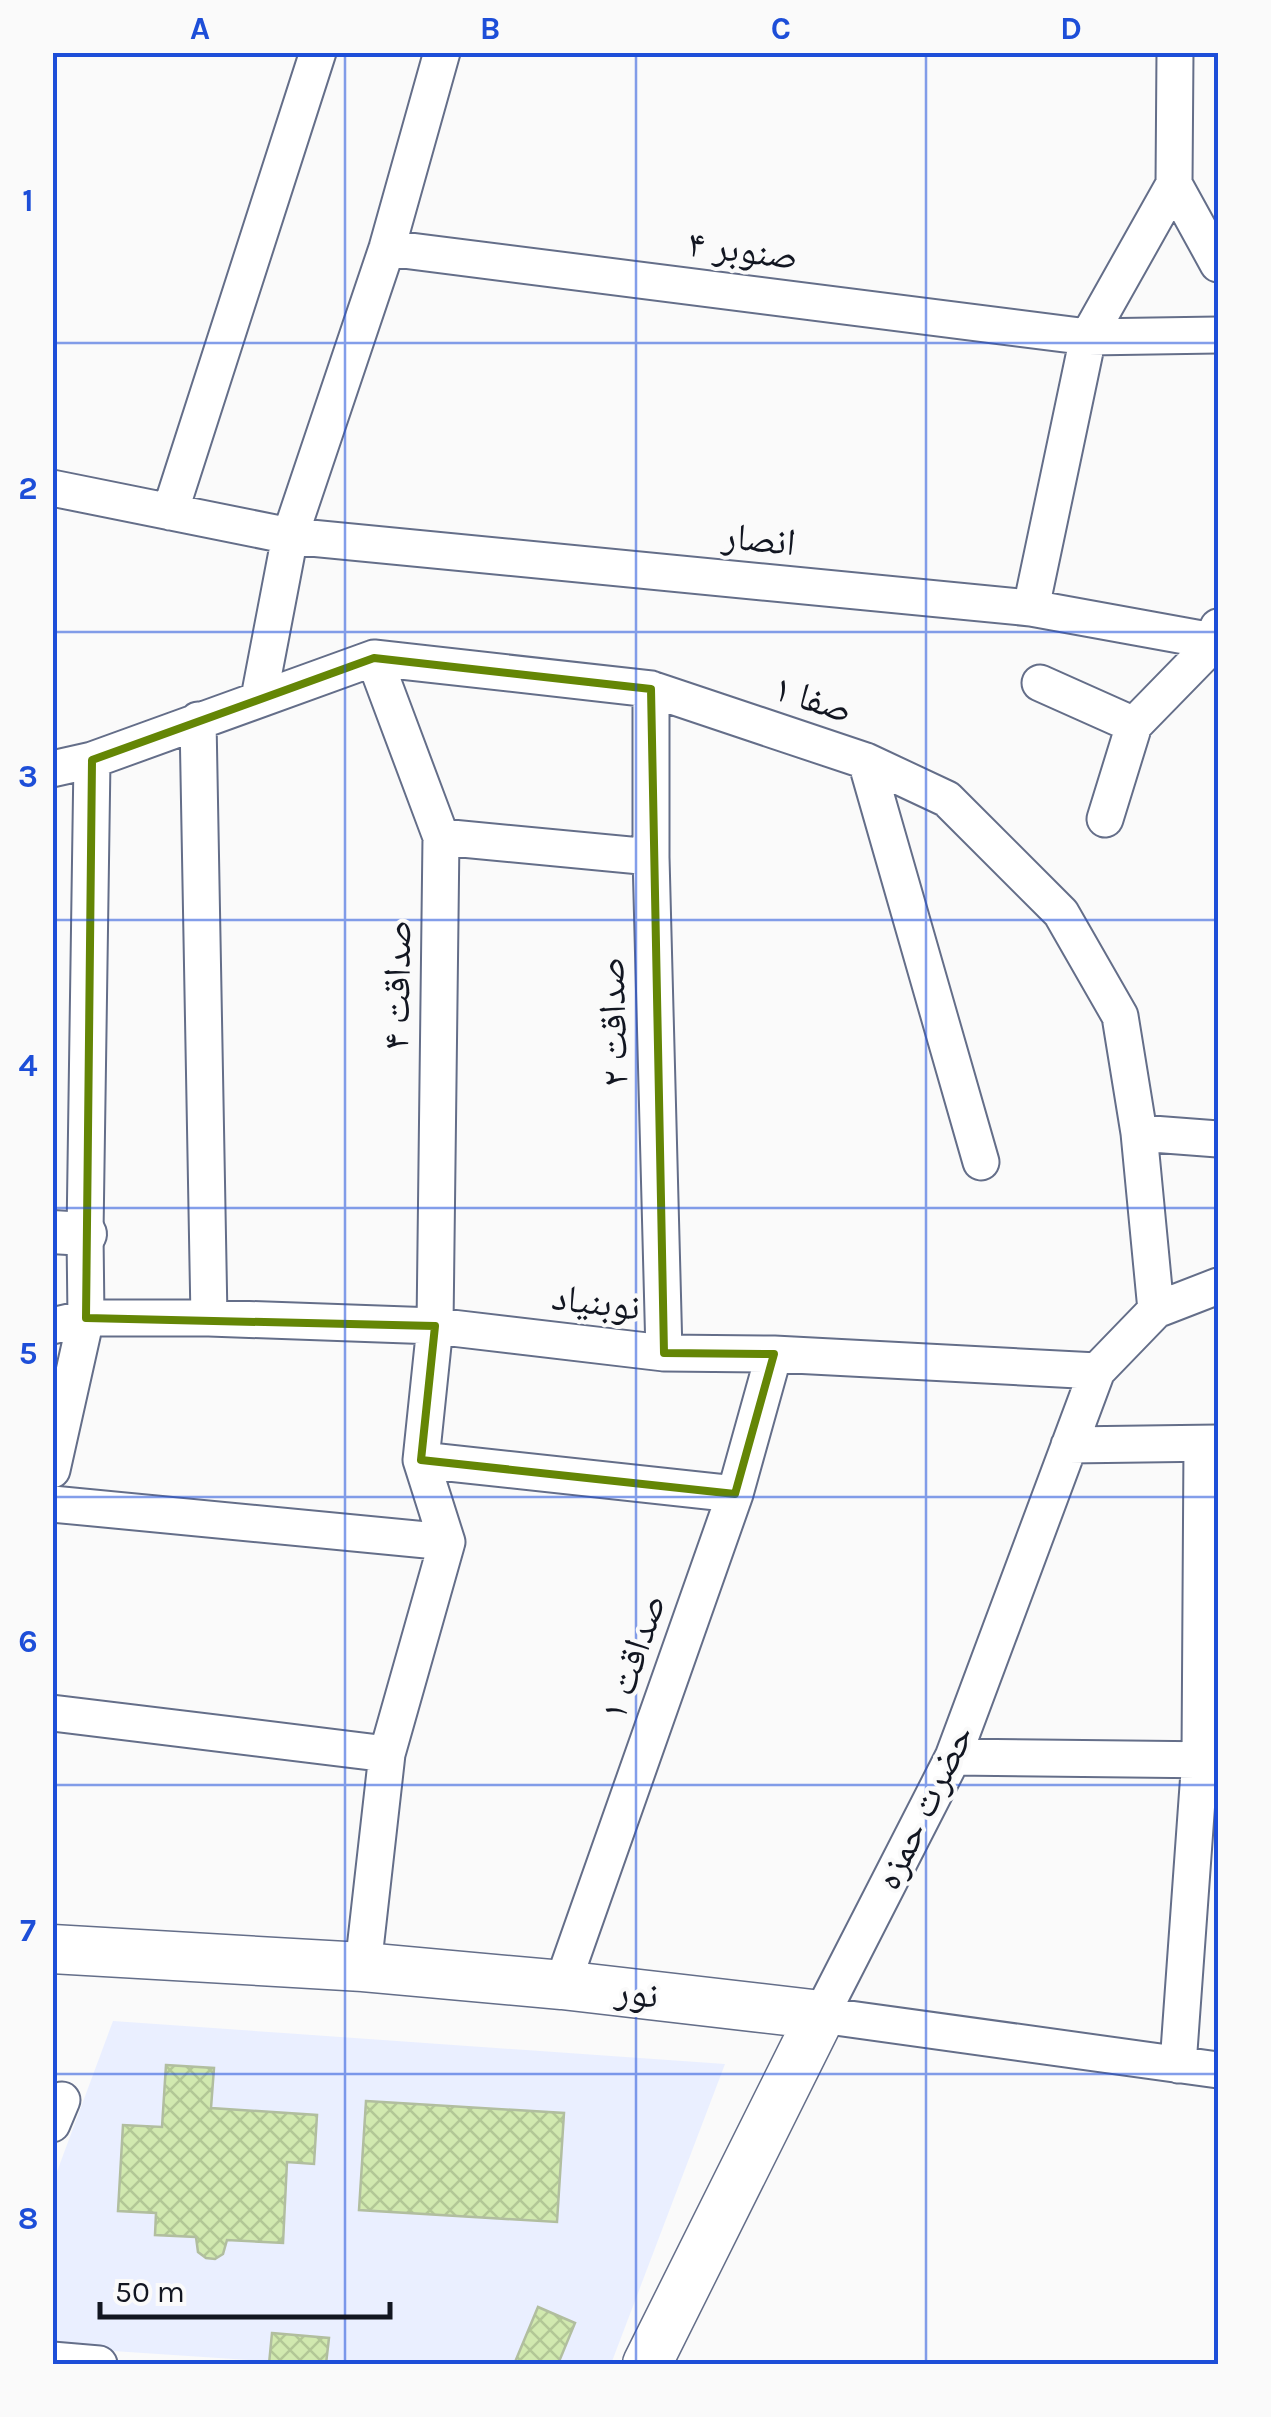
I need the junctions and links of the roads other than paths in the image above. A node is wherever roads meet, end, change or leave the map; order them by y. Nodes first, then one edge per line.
1 (318, 52) edge
2 (442, 52) edge
3 (1175, 52) edge
4 (1174, 184) junction
5 (387, 248) junction
6 (1218, 264) edge
7 (1218, 334) edge
8 (1088, 337) junction
9 (52, 488) edge
10 (170, 512) junction
11 (290, 536) junction
12 (1031, 608) junction
13 (1217, 637) edge
14 (374, 658) junction
15 (1040, 683) dead end
16 (651, 689) junction
17 (259, 698) junction
18 (198, 720) junction
19 (1134, 725) junction
20 (92, 760) junction
21 (866, 761) junction
22 (52, 769) edge
23 (1105, 819) dead end
24 (441, 837) junction
25 (651, 857) junction
26 (1139, 1132) junction
27 (1218, 1139) edge
28 (982, 1162) dead end
29 (69, 1233) edge
30 (1218, 1286) edge
31 (1156, 1310) junction
32 (209, 1318) junction
33 (70, 1322) edge
34 (436, 1326) junction
35 (664, 1353) junction
36 (774, 1354) junction
37 (1097, 1371) junction
38 (1210, 1444) edge
39 (1069, 1445) junction
40 (421, 1460) junction
41 (52, 1470) edge
42 (735, 1494) junction
43 (52, 1504) edge
44 (448, 1542) junction
45 (52, 1713) edge
46 (387, 1754) junction
47 (954, 1757) junction
48 (1210, 1759) edge
49 (52, 1950) edge
50 (363, 1967) junction
51 (562, 1985) junction
52 (821, 2014) junction
53 (1178, 2065) junction
54 (1218, 2070) edge
55 (52, 2360) edge
56 (98, 2364) edge
57 (648, 2364) edge

1 - 10 street
2 - 5 street
3 - 4 street
4 - 6 street
4 - 8 street
5 - 8 street, صنوبر ۴
5 - 11 street
7 - 8 street, صنوبر ۴
8 - 12 street
9 - 10 street, انصار
10 - 11 street, انصار
11 - 12 street, انصار
11 - 17 street
12 - 13 street, انصار
13 - 19 street
14 - 16 street, صفا ۱
14 - 17 street, صفا ۱
14 - 24 street, صداقت ۴
15 - 19 street
16 - 21 street, صفا ۱
16 - 25 street, صداقت ۲
17 - 18 street, صفا ۱
18 - 20 street, صفا ۱
18 - 32 street
19 - 23 street
20 - 22 street, صفا ۱
20 - 29 street
21 - 26 street, صفا ۱
21 - 28 street
24 - 25 street
24 - 34 street, صداقت ۴
25 - 35 street, صداقت ۲
26 - 27 street
26 - 31 street, صفا ۱
29 - 33 street
30 - 31 street, حضرت حمزه
31 - 37 street, حضرت حمزه
32 - 33 street, نوبنیاد
32 - 34 street, نوبنیاد
33 - 41 street
34 - 35 street, نوبنیاد
34 - 40 street, صداقت ۴
35 - 36 street, نوبنیاد
36 - 37 street, نوبنیاد
36 - 42 street, صداقت ۱
37 - 39 street, حضرت حمزه
38 - 39 street
38 - 48 street
39 - 47 street, حضرت حمزه
40 - 42 street
40 - 44 street
42 - 51 street, صداقت ۱
43 - 44 street
44 - 46 street
45 - 46 street
46 - 50 street
47 - 48 street
47 - 52 street, حضرت حمزه
48 - 53 street
49 - 50 main road, نور
50 - 51 main road, نور
51 - 52 main road, نور
52 - 53 street, نور
52 - 57 main road, حضرت حمزه
53 - 54 street, نور
55 - 56 street

